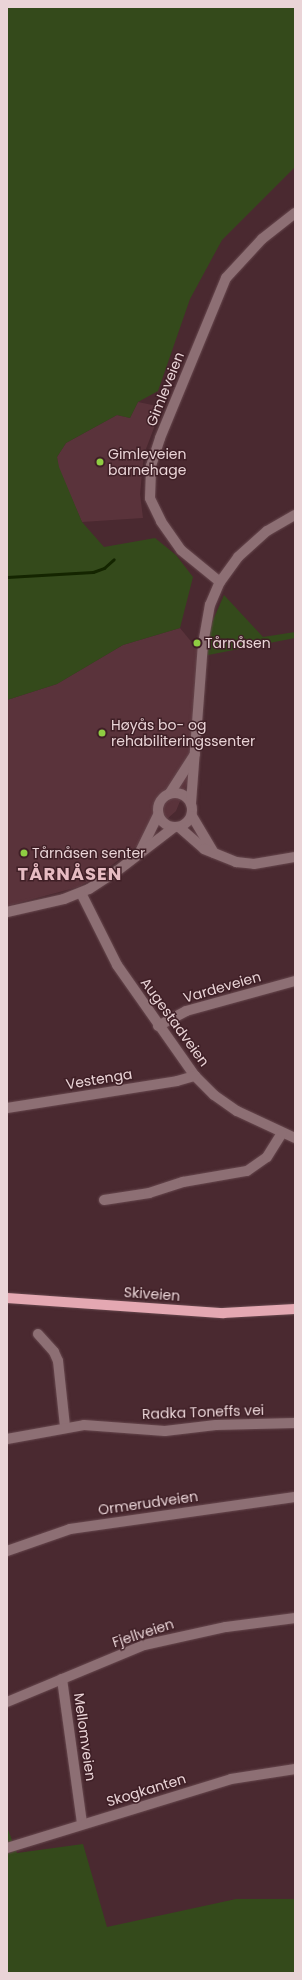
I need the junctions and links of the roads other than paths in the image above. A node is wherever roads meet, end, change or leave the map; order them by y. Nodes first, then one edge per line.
1 (295, 213) edge
2 (295, 515) edge
3 (220, 582) junction
4 (195, 754) junction
5 (170, 793) junction
6 (191, 803) junction
7 (158, 815) junction
8 (192, 816) junction
9 (176, 827) junction
10 (140, 852) junction
11 (214, 853) junction
12 (295, 857) edge
13 (81, 893) junction
14 (7, 912) edge
15 (295, 981) edge
16 (158, 1026) junction
17 (195, 1076) junction
18 (7, 1108) edge
19 (282, 1133) junction
20 (295, 1138) edge
21 (104, 1200) dead end
22 (7, 1298) edge
23 (295, 1309) edge
24 (38, 1334) dead end
25 (295, 1423) edge
26 (65, 1427) junction
27 (7, 1439) edge
28 (295, 1497) edge
29 (7, 1551) edge
30 (295, 1618) edge
31 (62, 1679) junction
32 (7, 1702) edge
33 (295, 1769) edge
34 (82, 1823) junction
35 (7, 1848) edge

1 - 3 street, Gimleveien
2 - 3 street
3 - 4 street
4 - 5 street
4 - 6 street
5 - 6 street
5 - 7 street
6 - 8 street
7 - 9 street
7 - 10 street
8 - 9 street
8 - 11 street
9 - 10 street
9 - 11 street
10 - 13 street
11 - 12 street
13 - 14 street
13 - 16 street, Augestadveien
15 - 16 street, Vardeveien
16 - 17 street, Augestadveien
17 - 18 street, Vestenga
17 - 19 street, Augestadveien
19 - 20 street, Augestadveien
19 - 21 street
22 - 23 main road, Skiveien
24 - 26 street
25 - 26 street, Radka Toneffs vei
26 - 27 street, Radka Toneffs vei
28 - 29 street, Ormerudveien
30 - 31 street, Fjellveien
31 - 32 street, Fjellveien
31 - 34 street, Mellomveien
33 - 34 street, Skogkanten
34 - 35 street, Skogkanten

